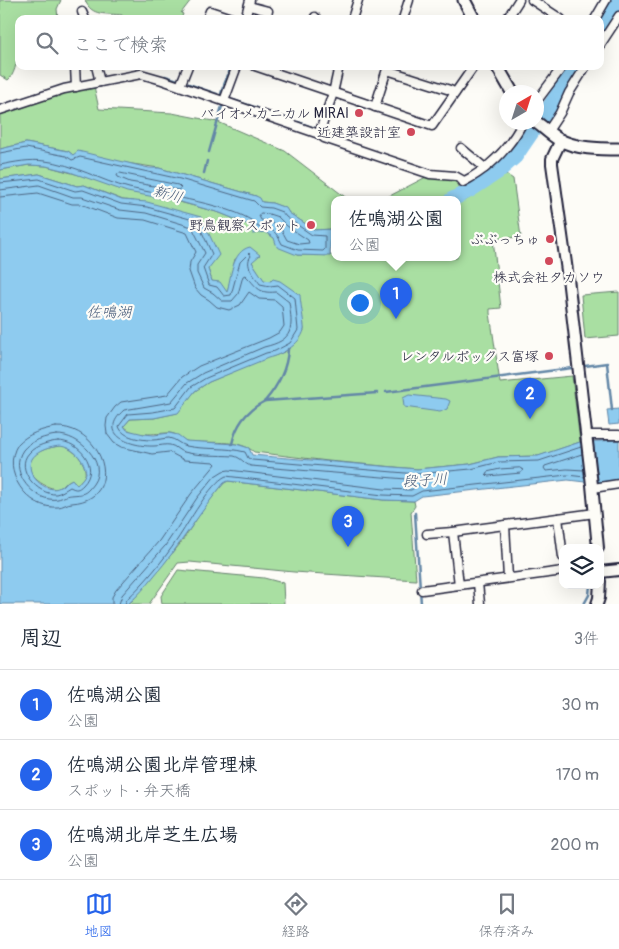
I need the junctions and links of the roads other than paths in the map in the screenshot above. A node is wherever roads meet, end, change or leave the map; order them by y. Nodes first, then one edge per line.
1 (358, 0) edge
2 (409, 0) edge
3 (464, 0) edge
4 (520, 0) edge
5 (532, 0) edge
6 (604, 1) edge
7 (249, 3) edge
8 (268, 10) dead end
9 (208, 15) edge
10 (222, 15) edge
11 (353, 15) edge
12 (404, 15) edge
13 (472, 15) edge
14 (510, 15) edge
15 (555, 15) edge
16 (597, 15) edge
17 (619, 16) edge
18 (604, 39) edge
19 (75, 70) edge
20 (97, 70) edge
21 (186, 70) edge
22 (236, 70) edge
23 (267, 70) edge
24 (338, 70) edge
25 (386, 70) edge
26 (393, 70) edge
27 (469, 70) edge
28 (499, 70) edge
29 (561, 70) edge
30 (583, 70) edge
31 (100, 82) junction
32 (508, 85) edge
33 (180, 86) junction
34 (76, 87) junction
35 (544, 92) edge
36 (333, 93) junction
37 (455, 93) junction
38 (224, 101) junction
39 (375, 107) junction
40 (0, 110) edge
41 (544, 126) edge
42 (544, 128) edge
43 (518, 130) edge
44 (319, 134) junction
45 (561, 140) junction
46 (461, 148) dead end
47 (619, 149) edge
48 (485, 168) junction
49 (619, 435) edge
50 (586, 437) junction
51 (619, 484) edge
52 (592, 486) junction
53 (595, 513) junction
54 (558, 518) junction
55 (505, 525) junction
56 (453, 532) junction
57 (427, 534) dead end
58 (561, 544) edge
59 (598, 544) edge
60 (619, 570) edge
61 (559, 572) edge
62 (604, 572) edge
63 (508, 578) junction
64 (478, 583) junction
65 (458, 585) junction
66 (599, 589) edge
67 (422, 590) dead end
68 (598, 603) edge
69 (480, 604) edge

1 - 11 street
2 - 12 street
3 - 13 main road
4 - 14 street
5 - 15 street
6 - 16 street
7 - 8 street
9 - 10 street
17 - 18 street
19 - 34 street
20 - 31 street
21 - 33 street
22 - 38 street
23 - 36 street
24 - 36 street
25 - 39 street
26 - 37 street
27 - 37 street
28 - 32 main road
29 - 35 street
30 - 41 street
31 - 33 street
31 - 34 street
33 - 38 street
34 - 40 street
36 - 39 street
36 - 44 street
37 - 39 street
38 - 44 street
42 - 45 main road
43 - 48 street
44 - 48 street
45 - 47 main road
45 - 50 street
46 - 48 street
49 - 50 street
50 - 52 street
51 - 52 street
52 - 53 street
53 - 54 street
53 - 59 street
54 - 55 street
54 - 58 street
55 - 56 street
55 - 63 street
56 - 57 street
56 - 65 street
60 - 62 street
61 - 63 street
63 - 64 street
64 - 65 street
64 - 69 street
65 - 67 street
66 - 68 street

